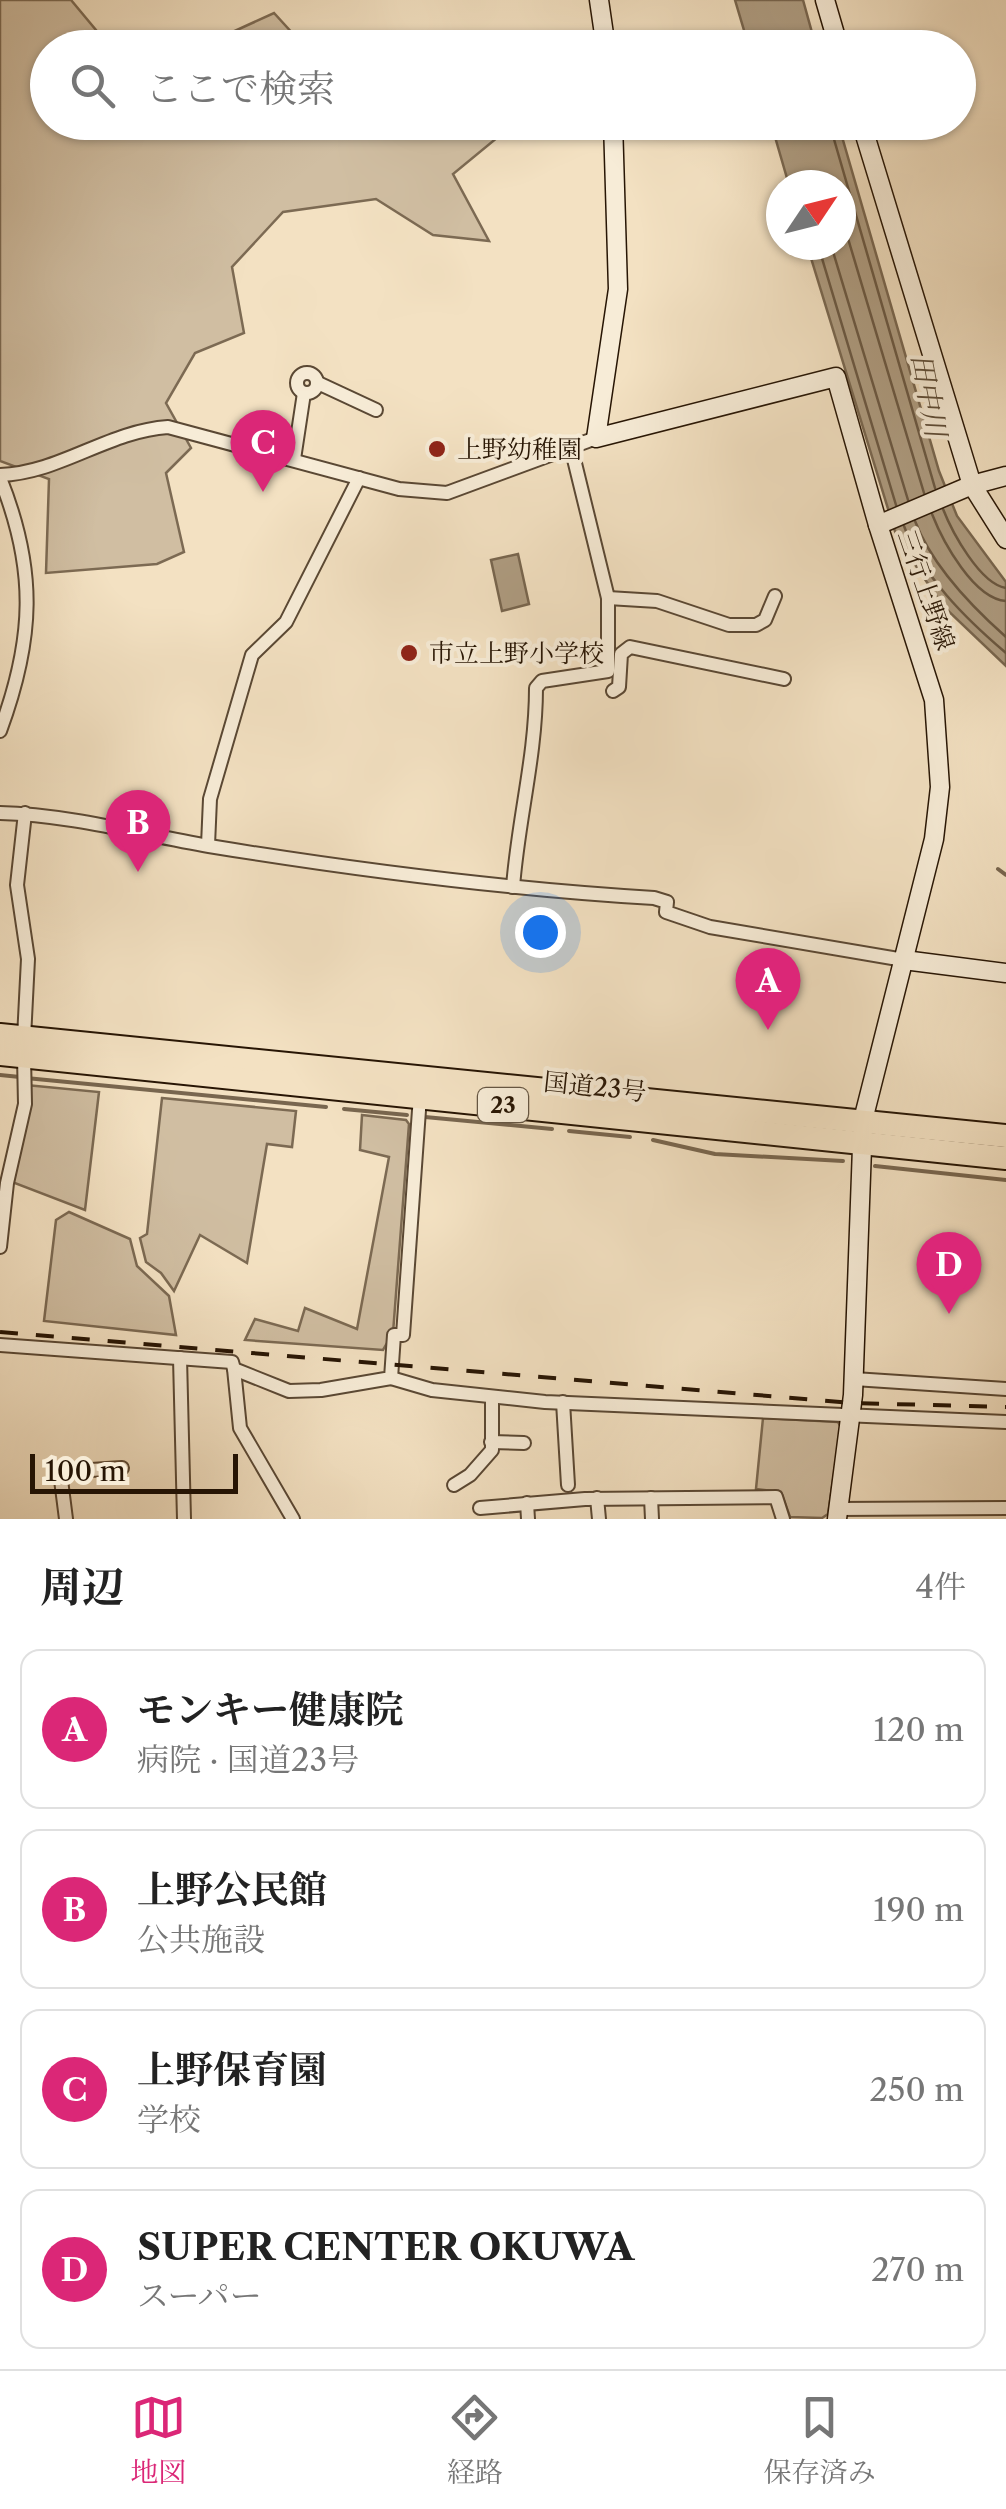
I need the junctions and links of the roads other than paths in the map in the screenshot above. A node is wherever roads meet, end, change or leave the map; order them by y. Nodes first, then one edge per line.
1 (599, 0) edge
2 (825, 0) edge
3 (603, 30) edge
4 (834, 30) edge
5 (614, 140) edge
6 (866, 140) edge
7 (318, 383) junction
8 (304, 393) junction
9 (376, 410) dead end
10 (596, 438) junction
11 (571, 448) junction
12 (294, 460) junction
13 (1006, 476) edge
14 (0, 477) edge
15 (359, 478) junction
16 (965, 487) junction
17 (883, 522) junction
18 (1006, 539) edge
19 (775, 596) dead end
20 (608, 598) junction
21 (784, 679) dead end
22 (614, 691) dead end
23 (0, 732) edge
24 (0, 812) edge
25 (25, 814) junction
26 (208, 846) junction
27 (513, 886) junction
28 (904, 960) junction
29 (1006, 973) edge
30 (0, 1035) edge
31 (24, 1048) junction
32 (0, 1054) edge
33 (420, 1096) junction
34 (861, 1131) junction
35 (1006, 1136) edge
36 (1006, 1158) edge
37 (5, 1180) edge
38 (0, 1248) edge
39 (0, 1346) edge
40 (180, 1358) junction
41 (234, 1370) junction
42 (390, 1378) junction
43 (854, 1379) junction
44 (1006, 1389) edge
45 (492, 1397) junction
46 (563, 1402) junction
47 (851, 1418) junction
48 (1006, 1422) edge
49 (492, 1442) junction
50 (524, 1443) dead end
51 (122, 1468) dead end
52 (454, 1485) dead end
53 (568, 1485) dead end
54 (597, 1498) junction
55 (651, 1498) junction
56 (527, 1503) junction
57 (480, 1508) dead end
58 (1006, 1508) edge
59 (837, 1514) edge
60 (66, 1519) edge
61 (184, 1519) edge
62 (293, 1519) edge
63 (528, 1519) edge
64 (598, 1519) edge
65 (652, 1519) edge
66 (783, 1519) edge

1 - 3 street
2 - 4 street
5 - 10 street
6 - 16 street
7 - 8 street
7 - 8 street
7 - 9 street
8 - 12 street
10 - 11 street
10 - 17 street
11 - 15 street
11 - 20 street
12 - 14 street
12 - 15 street
13 - 16 street, 三行上野線
14 - 23 street
15 - 26 street
16 - 17 street, 三行上野線
16 - 18 street
17 - 28 street, 三行上野線
19 - 20 street
20 - 27 street
21 - 22 street
24 - 25 street
25 - 26 street
25 - 31 street
26 - 27 street
27 - 28 street
28 - 29 street
28 - 34 street, 三行上野線
30 - 31 highway, 国道23号 / 23
31 - 32 highway, 国道23号 / 23
31 - 33 highway, 国道23号 / 23
31 - 34 highway, 国道23号 / 23
31 - 37 street
33 - 34 highway, 国道23号 / 23
33 - 42 street
34 - 35 highway, 国道23号 / 23
34 - 36 highway, 国道23号 / 23
34 - 43 street, 三行上野線
37 - 38 street
39 - 40 street
40 - 41 street
40 - 61 street
41 - 42 street
41 - 62 street
42 - 45 street
43 - 44 street
43 - 47 street, 三行上野線
45 - 46 street
45 - 49 street
46 - 47 street
46 - 53 street
47 - 48 street
47 - 59 street, 三行上野線
49 - 50 street
49 - 52 street
51 - 60 street
54 - 55 street
54 - 56 street
54 - 64 street
55 - 65 street
55 - 66 street
56 - 57 street
56 - 63 street
58 - 59 street

